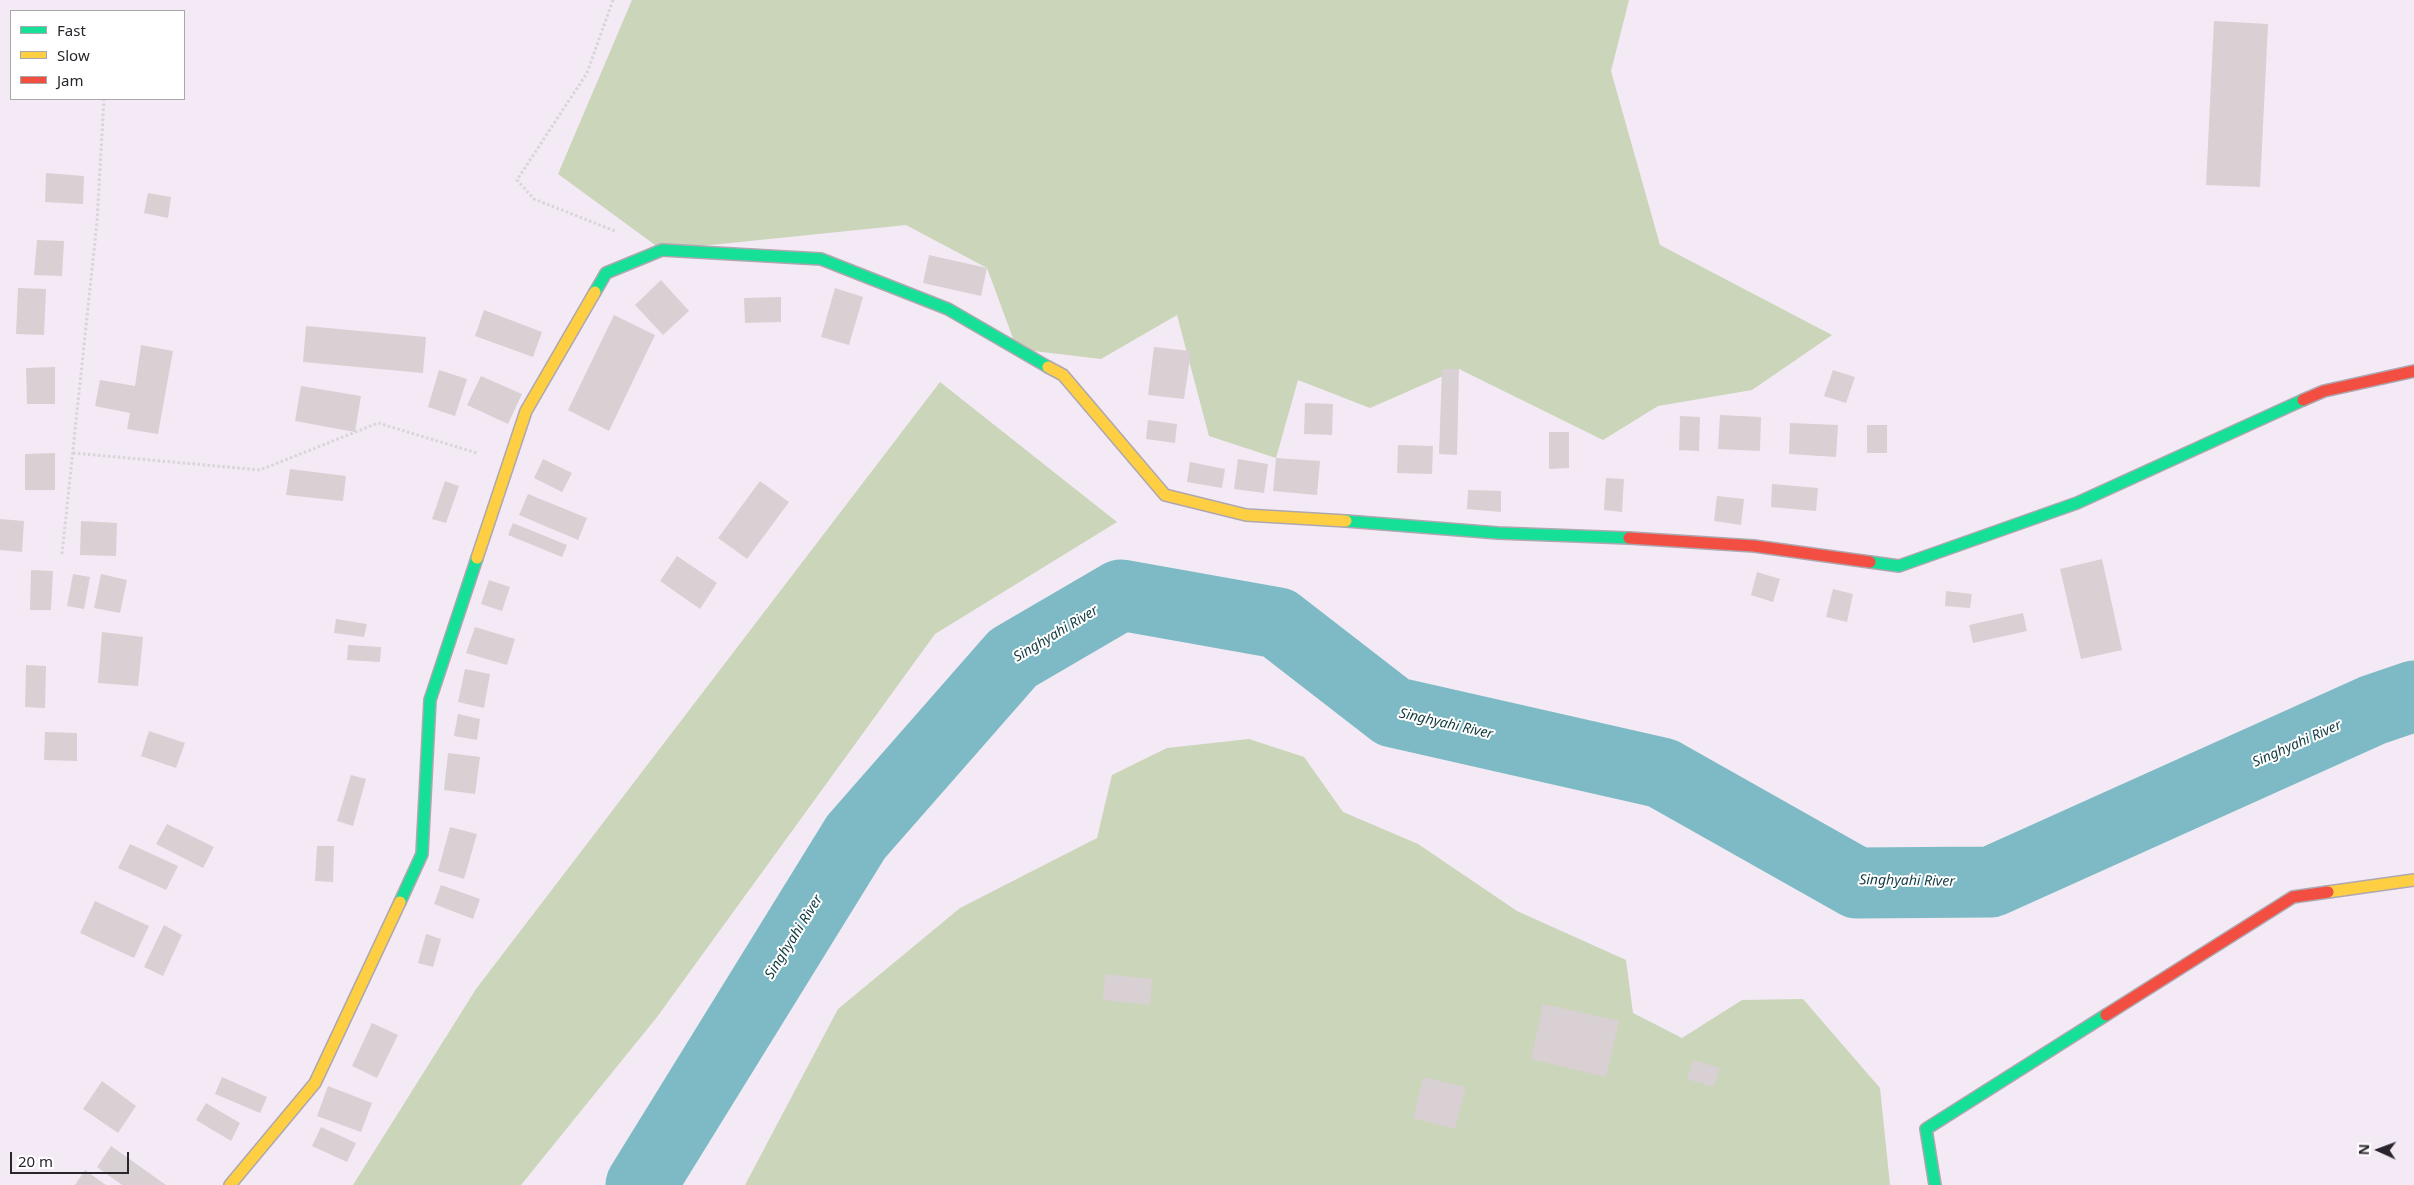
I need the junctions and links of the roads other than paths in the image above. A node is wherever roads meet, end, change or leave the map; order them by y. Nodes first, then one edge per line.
1 (2414, 371) edge
2 (2414, 880) edge
3 (230, 1185) edge
4 (1934, 1185) edge

1 - 3 street
2 - 4 street

